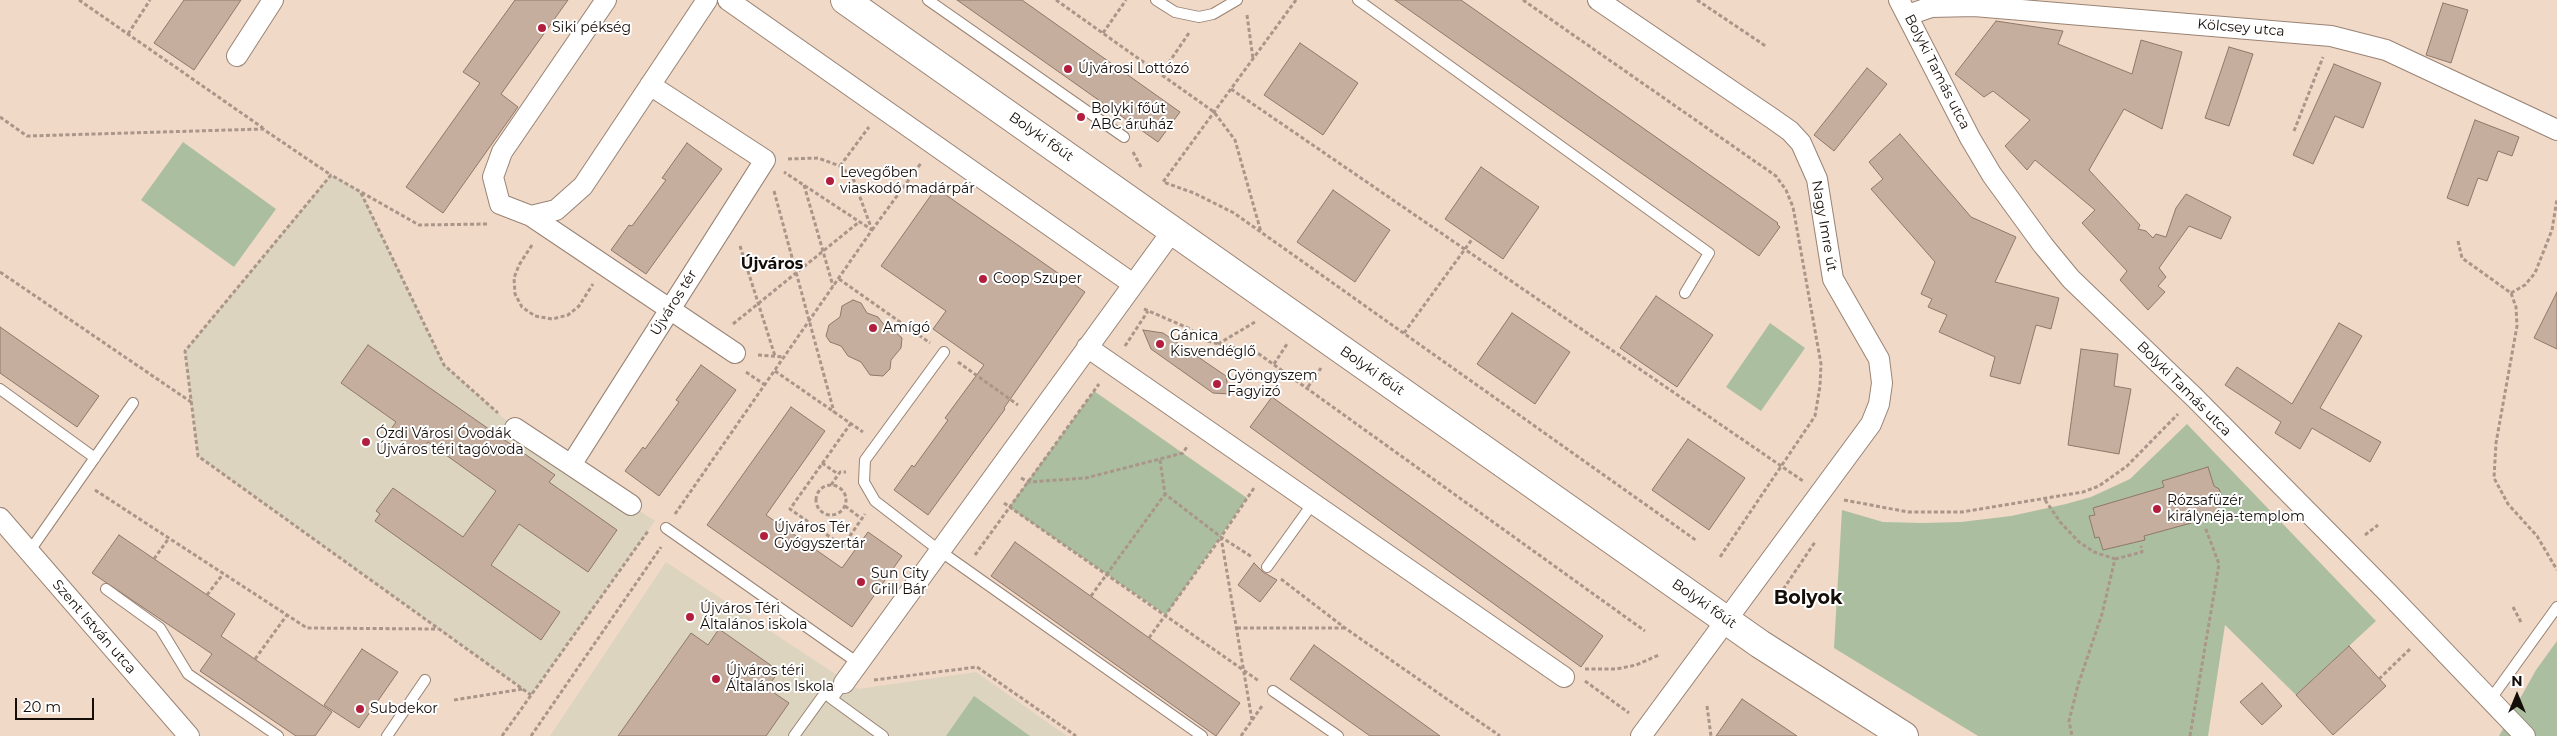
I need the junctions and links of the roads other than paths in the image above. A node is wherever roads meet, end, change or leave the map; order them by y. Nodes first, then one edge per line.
1 (273, 0) edge
2 (606, 0) edge
3 (707, 0) edge
4 (728, 0) edge
5 (845, 0) edge
6 (928, 0) edge
7 (1156, 0) edge
8 (1237, 0) edge
9 (1358, 0) edge
10 (1598, 0) edge
11 (1904, 8) edge
12 (237, 56) dead end
13 (650, 85) junction
14 (2557, 130) edge
15 (1124, 136) dead end
16 (531, 216) junction
17 (1173, 230) junction
18 (1133, 284) junction
19 (1685, 293) dead end
20 (669, 310) junction
21 (1087, 347) junction
22 (944, 352) dead end
23 (738, 361) road end
24 (0, 389) edge
25 (133, 402) dead end
26 (515, 428) road end
27 (95, 458) junction
28 (571, 465) junction
29 (1313, 503) junction
30 (631, 505) dead end
31 (0, 518) edge
32 (668, 530) road end
33 (940, 551) junction
34 (29, 552) junction
35 (1267, 567) road end
36 (106, 589) dead end
37 (2557, 607) edge
38 (1727, 620) junction
39 (858, 663) junction
40 (1567, 674) road end
41 (425, 680) dead end
42 (838, 691) junction
43 (1274, 691) road end
44 (2490, 700) junction
45 (2521, 734) edge
46 (189, 736) edge
47 (278, 736) edge
48 (387, 736) edge
49 (794, 736) edge
50 (883, 736) edge
51 (1202, 736) edge
52 (1338, 736) edge
53 (1641, 736) edge
54 (1904, 736) edge

1 - 12 street
2 - 16 street
3 - 13 street
4 - 18 street
5 - 17 main road, Bolyki főút
6 - 15 lane
7 - 8 lane
9 - 19 lane
10 - 38 street, Nagy Imre út
11 - 14 street, Kölcsey utca
11 - 44 street, Bolyki Tamás utca
13 - 16 street
13 - 20 street, Újváros tér
16 - 20 street
17 - 18 street
17 - 38 main road, Bolyki főút
18 - 21 street
20 - 23 street
20 - 28 street, Újváros tér
21 - 29 street
21 - 33 street
22 - 33 lane
24 - 27 lane
25 - 27 lane
26 - 28 street
27 - 34 lane
28 - 30 street
29 - 35 lane
29 - 40 street
31 - 34 street, Szent István utca
32 - 39 lane
33 - 39 street
33 - 51 lane
34 - 46 street, Szent István utca
36 - 47 lane
37 - 44 lane
38 - 53 street, Nagy Imre út
38 - 54 main road, Bolyki főút
39 - 42 street
41 - 48 lane
42 - 49 lane
42 - 50 lane
43 - 52 lane
44 - 45 street, Bolyki Tamás utca

